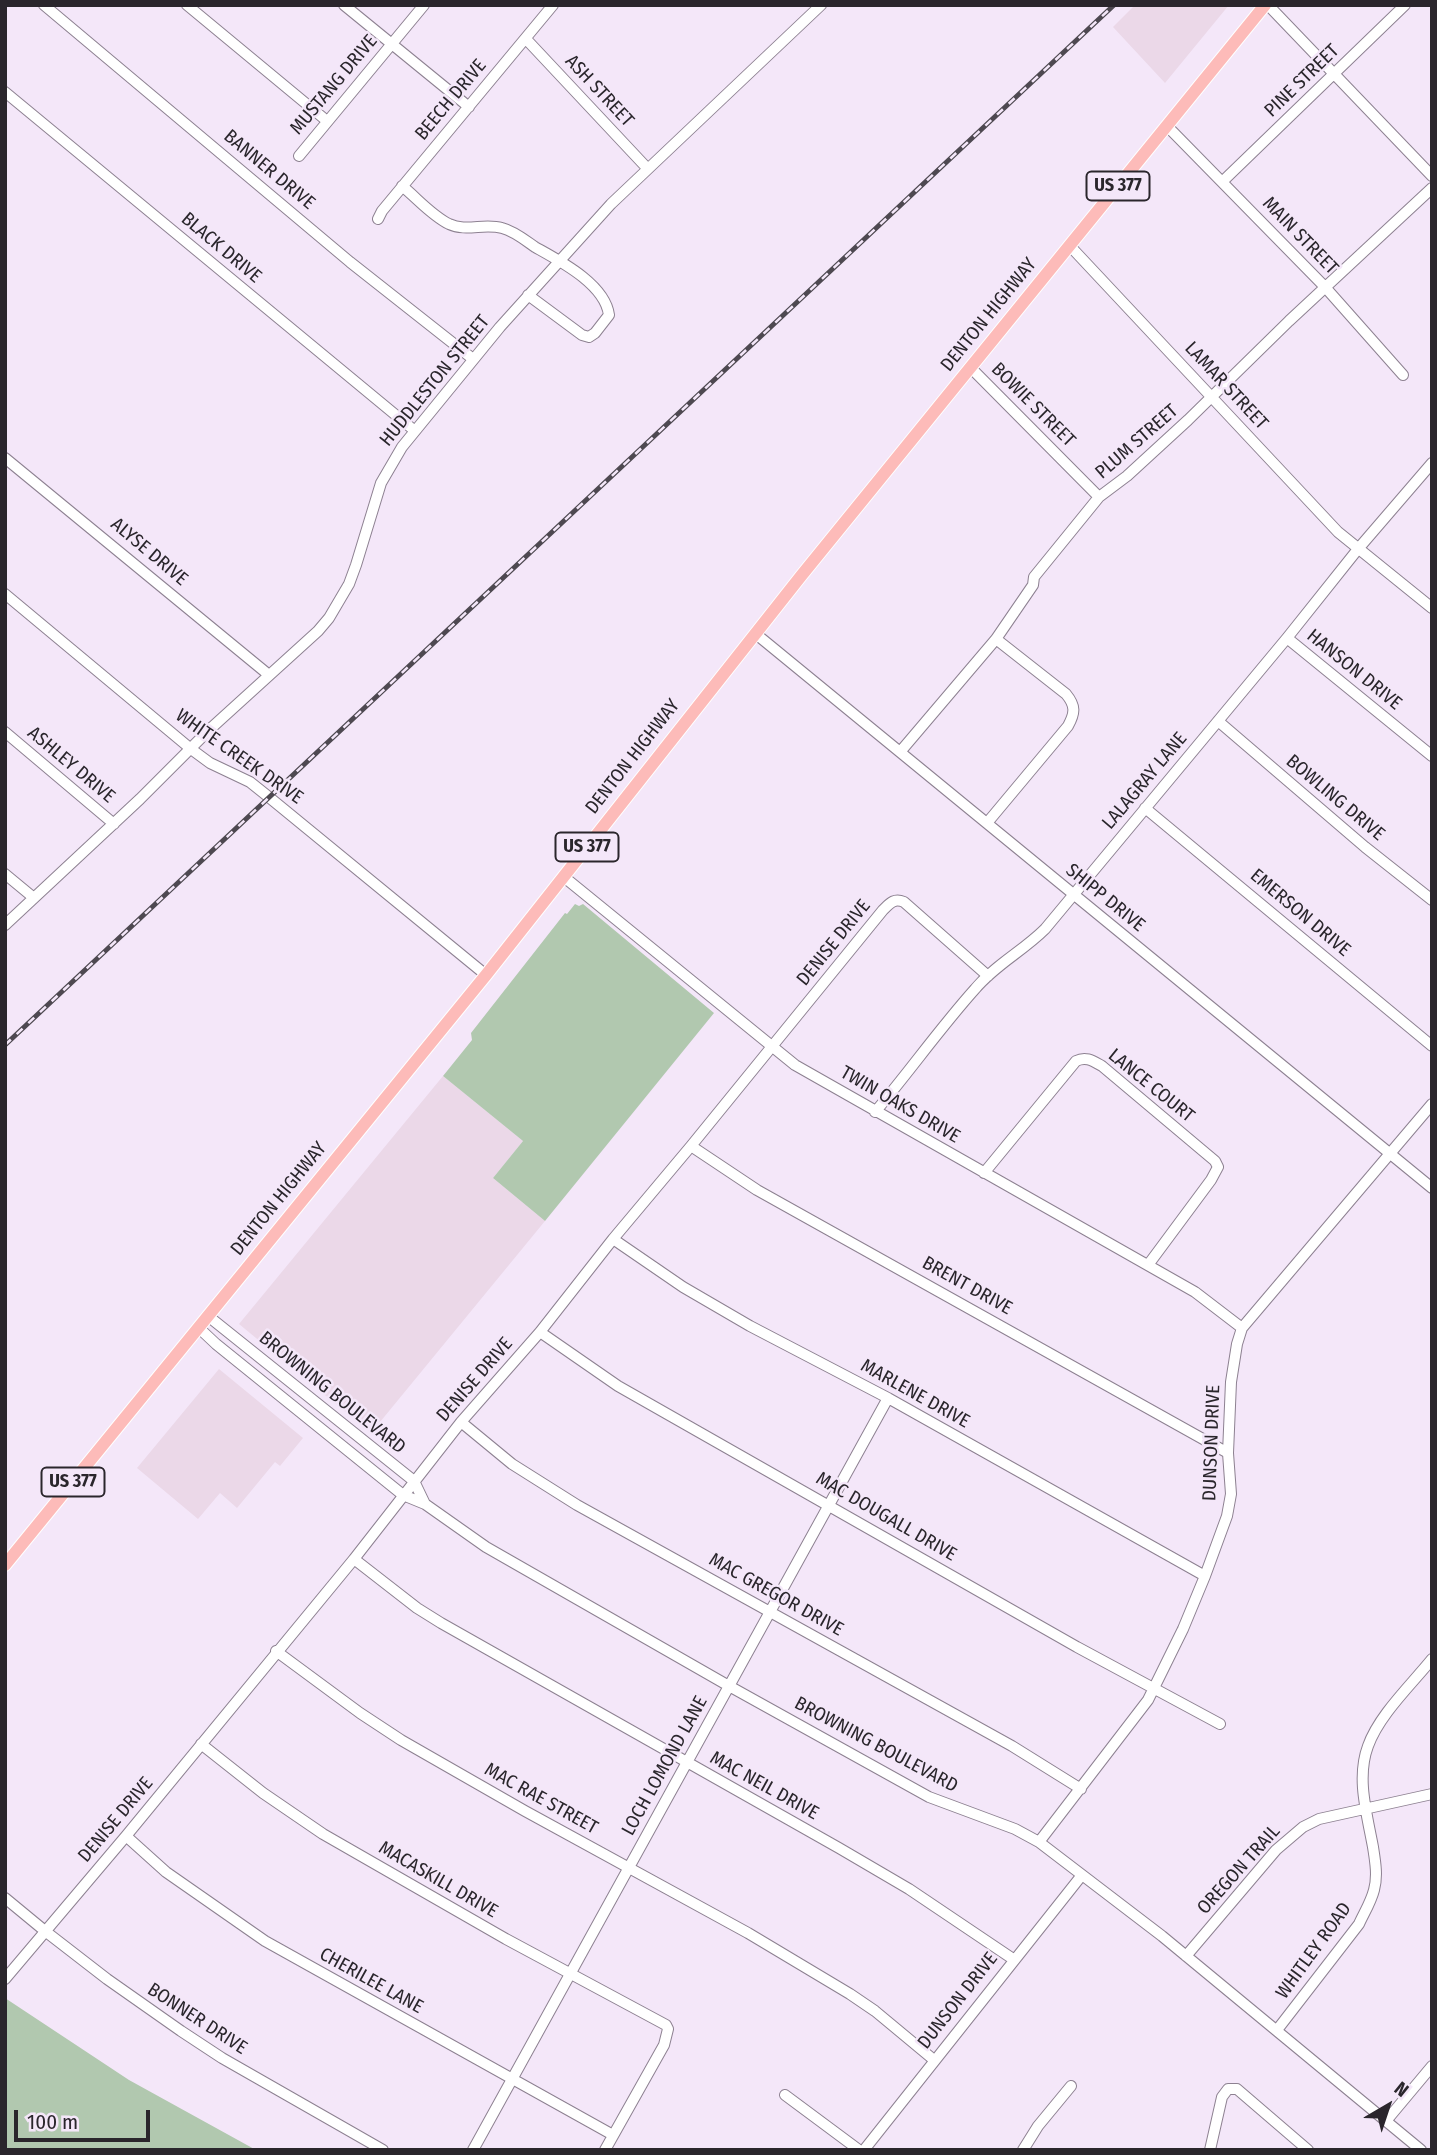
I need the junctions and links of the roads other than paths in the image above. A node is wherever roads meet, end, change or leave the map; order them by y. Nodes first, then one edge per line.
1 (44, 5) edge
2 (187, 5) edge
3 (345, 5) edge
4 (424, 5) edge
5 (553, 5) edge
6 (821, 5) edge
7 (1266, 5) edge
8 (1405, 5) edge
9 (526, 38) junction
10 (391, 44) junction
11 (1335, 74) junction
12 (5, 92) edge
13 (469, 107) junction
14 (327, 121) junction
15 (1167, 126) junction
16 (299, 156) dead end
17 (647, 168) junction
18 (1432, 176) edge
19 (1223, 181) junction
20 (402, 186) junction
21 (1432, 188) edge
22 (379, 219) dead end
23 (1070, 246) junction
24 (559, 261) junction
25 (1325, 287) junction
26 (528, 295) junction
27 (473, 359) junction
28 (971, 368) junction
29 (1403, 375) dead end
30 (1212, 397) junction
31 (415, 430) junction
32 (5, 458) edge
33 (1432, 463) edge
34 (1099, 497) junction
35 (1358, 549) junction
36 (5, 594) edge
37 (1432, 608) edge
38 (756, 634) junction
39 (1287, 638) junction
40 (996, 639) junction
41 (269, 675) junction
42 (1218, 721) junction
43 (5, 732) edge
44 (191, 749) junction
45 (900, 752) junction
46 (1432, 756) edge
47 (1145, 808) junction
48 (986, 823) junction
49 (114, 824) junction
50 (5, 874) edge
51 (564, 877) junction
52 (1073, 895) junction
53 (34, 898) junction
54 (1432, 900) edge
55 (5, 925) edge
56 (486, 975) junction
57 (988, 976) junction
58 (1432, 1046) edge
59 (773, 1047) junction
60 (1432, 1104) edge
61 (875, 1112) junction
62 (691, 1146) junction
63 (1389, 1154) junction
64 (984, 1173) junction
65 (1432, 1188) edge
66 (613, 1239) junction
67 (1148, 1265) junction
68 (208, 1316) junction
69 (199, 1328) junction
70 (1242, 1328) junction
71 (540, 1332) junction
72 (302, 1391) junction
73 (888, 1398) junction
74 (291, 1405) junction
75 (461, 1422) junction
76 (1228, 1452) junction
77 (414, 1480) junction
78 (403, 1495) junction
79 (425, 1504) junction
80 (829, 1505) junction
81 (354, 1559) junction
82 (5, 1565) edge
83 (1205, 1576) junction
84 (770, 1612) junction
85 (276, 1651) junction
86 (1432, 1659) edge
87 (729, 1686) junction
88 (1154, 1688) junction
89 (1220, 1724) dead end
90 (201, 1744) junction
91 (687, 1763) junction
92 (1081, 1788) junction
93 (1432, 1794) edge
94 (1367, 1808) junction
95 (127, 1836) junction
96 (1039, 1842) junction
97 (629, 1867) junction
98 (1082, 1875) junction
99 (5, 1898) edge
100 (45, 1931) junction
101 (1186, 1956) junction
102 (1013, 1959) junction
103 (570, 1973) junction
104 (5, 1979) edge
105 (1277, 2031) junction
106 (934, 2060) junction
107 (1432, 2066) edge
108 (512, 2080) junction
109 (1071, 2086) dead end
110 (785, 2095) dead end
111 (1386, 2121) junction
112 (613, 2135) junction
113 (383, 2150) edge
114 (473, 2150) edge
115 (605, 2150) edge
116 (859, 2150) edge
117 (864, 2150) edge
118 (1023, 2150) edge
119 (1210, 2150) edge
120 (1308, 2150) edge
121 (1421, 2150) edge

1 - 27 street, BANNER DRIVE
2 - 14 street
3 - 10 street
4 - 10 street, MUSTANG DRIVE
5 - 9 street, BEECH DRIVE
6 - 17 street, HUDDLESTON STREET
7 - 11 street
7 - 15 main road, DENTON HIGHWAY / US 377
8 - 11 street, PINE STREET
9 - 13 street, BEECH DRIVE
9 - 17 street, ASH STREET
10 - 13 street
10 - 14 street, MUSTANG DRIVE
11 - 18 street
11 - 19 street, PINE STREET
12 - 31 street, BLACK DRIVE
13 - 20 street, BEECH DRIVE
14 - 16 street, MUSTANG DRIVE
15 - 19 street, MAIN STREET
15 - 23 main road, DENTON HIGHWAY / US 377
17 - 24 street, HUDDLESTON STREET
19 - 25 street, MAIN STREET
20 - 22 street, BEECH DRIVE
20 - 24 street
21 - 25 street, PLUM STREET
23 - 28 main road, DENTON HIGHWAY / US 377
23 - 30 street, LAMAR STREET
24 - 26 street, HUDDLESTON STREET
24 - 26 street
25 - 29 street, MAIN STREET
25 - 30 street, PLUM STREET
26 - 27 street, HUDDLESTON STREET
27 - 31 street, HUDDLESTON STREET
28 - 34 street, BOWIE STREET
28 - 38 main road, DENTON HIGHWAY / US 377
30 - 34 street, PLUM STREET
30 - 35 street, LAMAR STREET
31 - 41 street, HUDDLESTON STREET
32 - 41 street, ALYSE DRIVE
33 - 35 street, LALAGRAY LANE
34 - 40 street, PLUM STREET
35 - 37 street, LAMAR STREET
35 - 39 street, LALAGRAY LANE
36 - 44 street, WHITE CREEK DRIVE
38 - 45 street, SHIPP DRIVE
38 - 51 main road, DENTON HIGHWAY / US 377
39 - 42 street, LALAGRAY LANE
39 - 46 street, HANSON DRIVE
40 - 45 street, PLUM STREET
40 - 48 street
41 - 44 street, HUDDLESTON STREET
42 - 47 street, LALAGRAY LANE
42 - 54 street, BOWLING DRIVE
43 - 49 street, ASHLEY DRIVE
44 - 49 street, HUDDLESTON STREET
44 - 56 street, WHITE CREEK DRIVE
45 - 48 street, SHIPP DRIVE
47 - 52 street, LALAGRAY LANE
47 - 58 street, EMERSON DRIVE
48 - 52 street, SHIPP DRIVE
49 - 53 street, HUDDLESTON STREET
50 - 53 street
51 - 56 main road, DENTON HIGHWAY / US 377
51 - 59 street, TWIN OAKS DRIVE
52 - 57 street, LALAGRAY LANE
52 - 63 street, SHIPP DRIVE
53 - 55 street, HUDDLESTON STREET
56 - 68 main road, DENTON HIGHWAY / US 377
57 - 59 street, DENISE DRIVE
57 - 61 street, LALAGRAY LANE
59 - 61 street, TWIN OAKS DRIVE
59 - 62 street, DENISE DRIVE
60 - 63 street, DUNSON DRIVE
61 - 64 street, TWIN OAKS DRIVE
62 - 66 street, DENISE DRIVE
62 - 76 street, BRENT DRIVE
63 - 65 street, SHIPP DRIVE
63 - 70 street, DUNSON DRIVE
64 - 67 street, TWIN OAKS DRIVE
64 - 67 street, LANCE COURT
66 - 71 street, DENISE DRIVE
66 - 73 street, MARLENE DRIVE
67 - 70 street, TWIN OAKS DRIVE
68 - 69 main road, DENTON HIGHWAY / US 377
68 - 72 street, BROWNING BOULEVARD
69 - 74 street, BROWNING BOULEVARD
69 - 82 main road, DENTON HIGHWAY / US 377
70 - 76 street, DUNSON DRIVE
71 - 75 street, DENISE DRIVE
71 - 80 street, MAC DOUGALL DRIVE
72 - 74 street
72 - 77 street, BROWNING BOULEVARD
73 - 80 street, LOCH LOMOND LANE
73 - 83 street, MARLENE DRIVE
74 - 78 street, BROWNING BOULEVARD
75 - 77 street, DENISE DRIVE
75 - 84 street, MAC GREGOR DRIVE
76 - 83 street, DUNSON DRIVE
77 - 78 street, DENISE DRIVE
77 - 79 street, BROWNING BOULEVARD
78 - 79 street, BROWNING BOULEVARD
78 - 81 street, DENISE DRIVE
79 - 87 street, BROWNING BOULEVARD
80 - 84 street, LOCH LOMOND LANE
80 - 88 street, MAC DOUGALL DRIVE
81 - 85 street, DENISE DRIVE
81 - 91 street, MAC NEIL DRIVE
83 - 88 street, DUNSON DRIVE
84 - 87 street, LOCH LOMOND LANE
84 - 92 street, MAC GREGOR DRIVE
85 - 90 street, DENISE DRIVE
85 - 97 street, MAC RAE STREET
86 - 94 street, WHITLEY ROAD
87 - 91 street, LOCH LOMOND LANE
87 - 96 street, BROWNING BOULEVARD
88 - 89 street, MAC DOUGALL DRIVE
88 - 92 street, DUNSON DRIVE
90 - 95 street, DENISE DRIVE
90 - 103 street, MACASKILL DRIVE
91 - 97 street, LOCH LOMOND LANE
91 - 102 street, MAC NEIL DRIVE
92 - 96 street, DUNSON DRIVE
93 - 94 street, OREGON TRAIL
94 - 101 street, OREGON TRAIL
94 - 105 street, WHITLEY ROAD
95 - 100 street, DENISE DRIVE
95 - 108 street, CHERILEE LANE
96 - 98 street, BROWNING BOULEVARD
97 - 103 street, LOCH LOMOND LANE
97 - 106 street, MAC RAE STREET
98 - 101 street, BROWNING BOULEVARD
98 - 102 street, DUNSON DRIVE
99 - 100 street, BONNER DRIVE
100 - 104 street, DENISE DRIVE
100 - 113 street, BONNER DRIVE
101 - 105 street, BROWNING BOULEVARD
102 - 106 street, DUNSON DRIVE
103 - 108 street, LOCH LOMOND LANE
103 - 112 street, MACASKILL DRIVE
105 - 111 street, BROWNING BOULEVARD
106 - 117 street, DUNSON DRIVE
107 - 111 street
108 - 112 street, CHERILEE LANE
108 - 114 street, LOCH LOMOND LANE
109 - 118 street
110 - 116 street
111 - 121 street, BROWNING BOULEVARD
112 - 115 street
119 - 120 street

